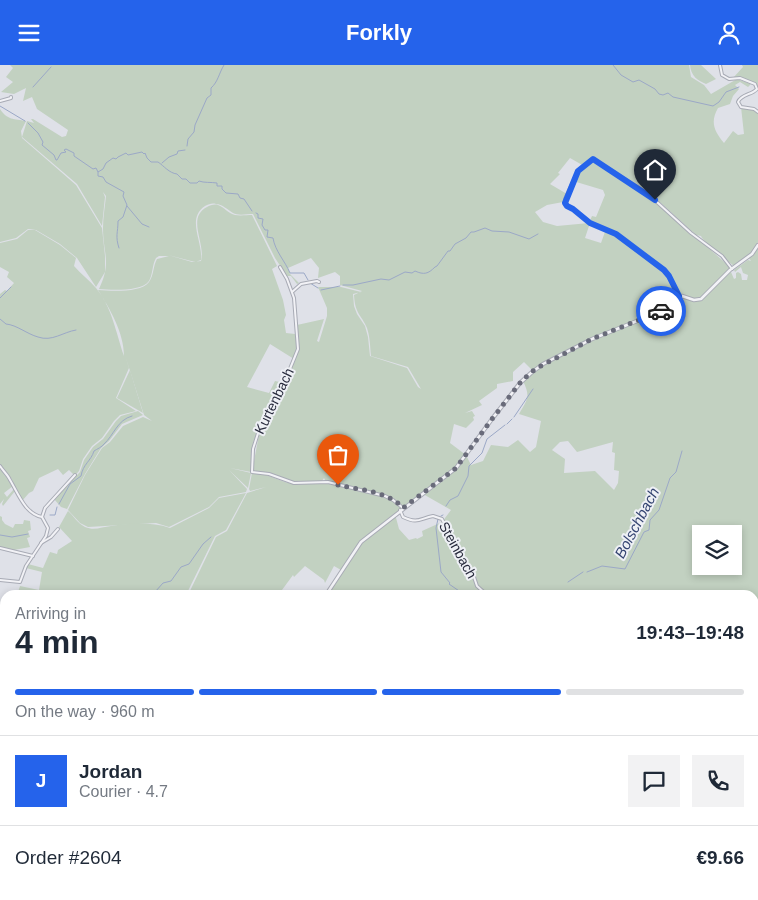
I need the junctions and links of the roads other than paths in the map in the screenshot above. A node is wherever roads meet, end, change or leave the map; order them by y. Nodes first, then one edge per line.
1 (720, 65) edge
2 (11, 97) dead end
3 (0, 101) edge
4 (758, 112) edge
5 (758, 245) edge
6 (280, 267) dead end
7 (732, 269) junction
8 (319, 282) dead end
9 (292, 292) junction
10 (679, 296) junction
11 (0, 466) edge
12 (75, 475) dead end
13 (401, 509) junction
14 (42, 517) junction
15 (58, 529) dead end
16 (42, 543) junction
17 (0, 548) edge
18 (33, 556) junction
19 (0, 580) edge
20 (329, 590) edge
21 (481, 590) edge

1 - 4 street
2 - 3 street
5 - 7 street
6 - 9 street, Kurtenbach
7 - 10 street
7 - 10 street
8 - 9 street
9 - 13 street, Kurtenbach
10 - 13 street
11 - 14 street
12 - 14 street
13 - 20 street
13 - 21 street, Steinbach
14 - 16 street
15 - 16 street
16 - 18 street
17 - 18 street
18 - 19 street

